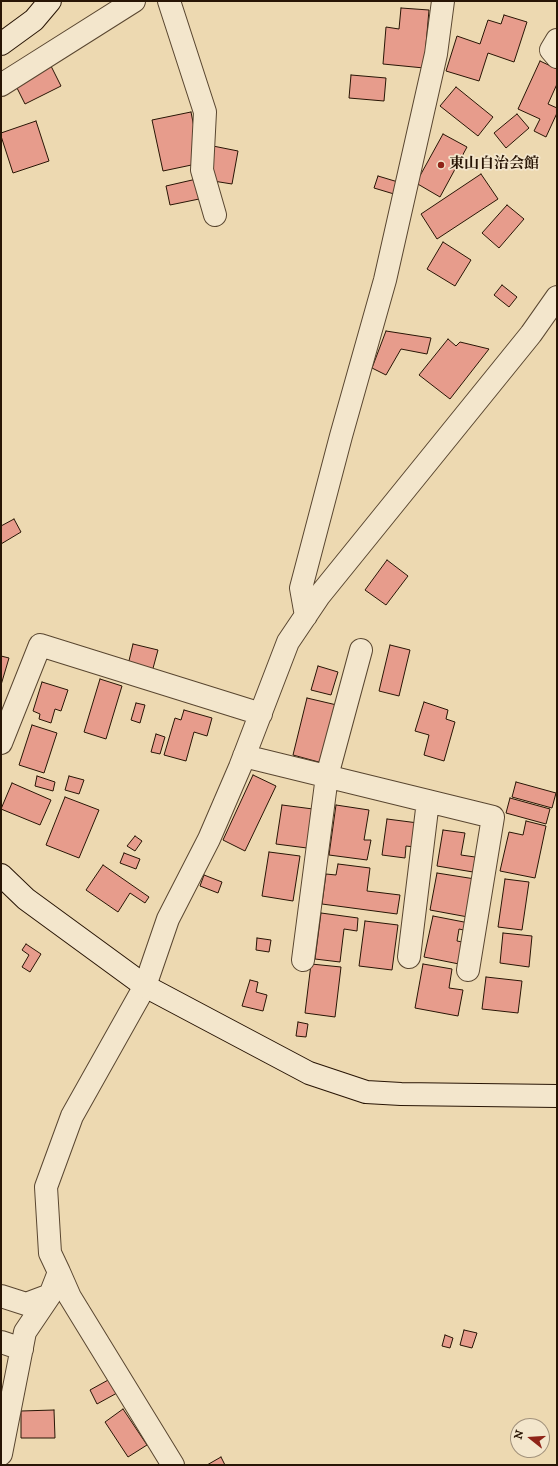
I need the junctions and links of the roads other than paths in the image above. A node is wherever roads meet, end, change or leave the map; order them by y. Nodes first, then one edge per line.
1 (50, 1) edge
2 (134, 1) edge
3 (169, 1) edge
4 (443, 1) edge
5 (557, 40) edge
6 (1, 44) edge
7 (557, 57) edge
8 (1, 85) edge
9 (215, 215) dead end
10 (557, 297) edge
11 (306, 616) junction
12 (361, 650) dead end
13 (261, 714) junction
14 (1, 743) edge
15 (244, 756) junction
16 (327, 776) junction
17 (428, 801) junction
18 (1, 875) edge
19 (409, 957) dead end
20 (303, 960) dead end
21 (468, 970) dead end
22 (145, 986) junction
23 (557, 1096) edge
24 (60, 1272) junction
25 (50, 1294) junction
26 (1, 1296) edge
27 (1, 1342) edge
28 (22, 1349) junction
29 (1, 1454) edge
30 (173, 1465) edge

1 - 6 street
2 - 8 street
3 - 9 street
4 - 11 street
5 - 7 street
10 - 11 street
11 - 13 street
12 - 16 street
13 - 14 street
13 - 15 street
15 - 16 street
15 - 22 street
16 - 17 street
16 - 20 street
17 - 19 street
17 - 21 street
18 - 22 street
22 - 23 street
22 - 24 street
24 - 25 street
24 - 30 street
25 - 26 street
25 - 28 street
27 - 28 street
28 - 29 street

